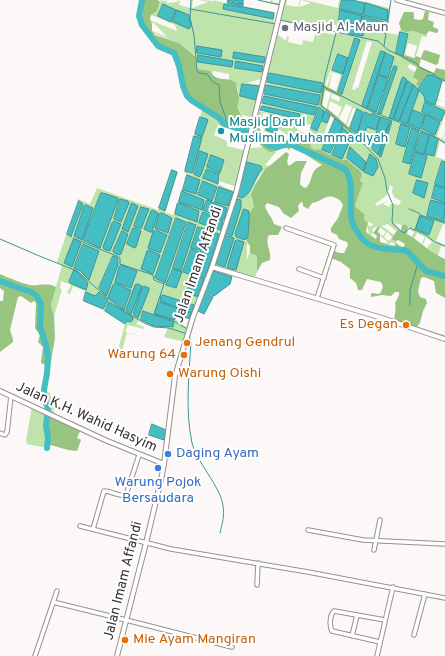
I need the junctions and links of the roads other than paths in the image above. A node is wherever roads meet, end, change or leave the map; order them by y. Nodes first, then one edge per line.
1 (283, 0) edge
2 (397, 0) edge
3 (445, 13) edge
4 (286, 228) dead end
5 (212, 267) junction
6 (299, 269) dead end
7 (324, 278) junction
8 (317, 298) junction
9 (445, 339) edge
10 (0, 391) edge
11 (10, 396) junction
12 (0, 433) edge
13 (139, 455) junction
14 (164, 464) junction
15 (380, 520) dead end
16 (80, 526) dead end
17 (92, 529) junction
18 (308, 530) dead end
19 (376, 541) junction
20 (146, 543) junction
21 (445, 544) edge
22 (374, 550) dead end
23 (258, 563) junction
24 (257, 585) dead end
25 (393, 588) junction
26 (57, 591) dead end
27 (425, 594) junction
28 (445, 598) edge
29 (53, 602) junction
30 (356, 615) junction
31 (126, 620) junction
32 (385, 620) junction
33 (414, 635) dead end
34 (352, 636) junction
35 (380, 642) junction
36 (232, 647) dead end
37 (35, 656) edge
38 (117, 656) edge
39 (376, 656) edge

1 - 5 street, Jalan Imam Affandi
2 - 3 street
4 - 7 street
5 - 8 street
5 - 14 street, Jalan Imam Affandi
6 - 7 street
7 - 8 street
8 - 9 street
10 - 11 street, Jalan K.H. Wahid Hasyim
11 - 12 street
11 - 13 street, Jalan K.H. Wahid Hasyim
13 - 14 street, Jalan K.H. Wahid Hasyim
13 - 17 street
14 - 20 street, Jalan Imam Affandi
15 - 19 street
16 - 17 street
17 - 20 street
18 - 19 street
19 - 21 street
19 - 22 street
20 - 23 street
20 - 31 street, Jalan Imam Affandi
23 - 24 street
23 - 25 street
25 - 27 street
25 - 32 street
26 - 29 street
27 - 28 street
27 - 33 street
29 - 31 street
29 - 37 street
30 - 32 street
30 - 34 street
30 - 34 street
31 - 36 street
31 - 38 street, Jalan Imam Affandi
32 - 35 street
34 - 35 street
35 - 39 street

